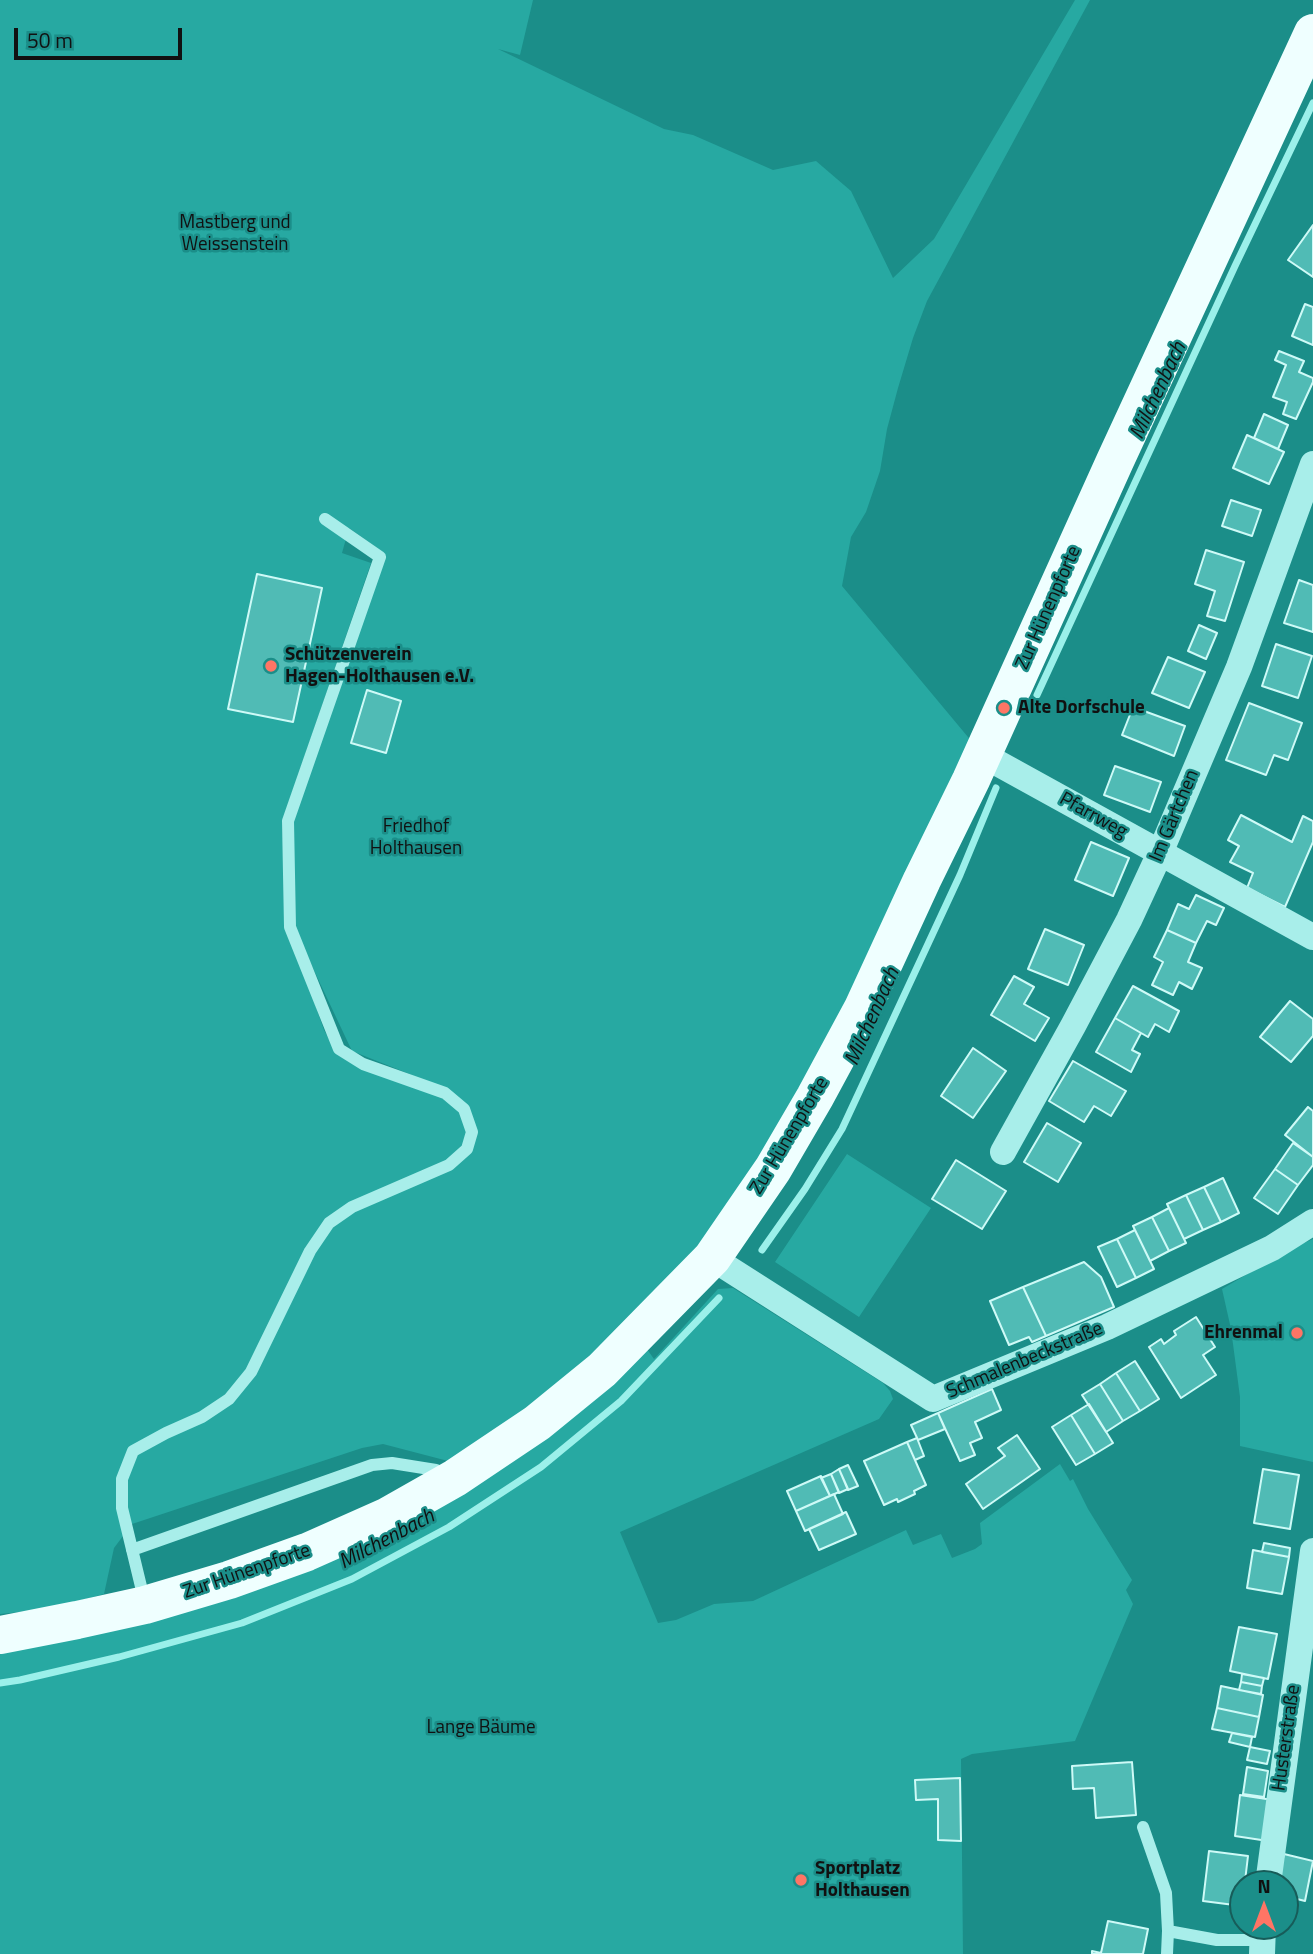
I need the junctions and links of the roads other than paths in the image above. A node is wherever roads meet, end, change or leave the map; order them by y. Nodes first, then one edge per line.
1 (1313, 33) edge
2 (1313, 464) edge
3 (325, 519) dead end
4 (983, 755) junction
5 (1160, 853) junction
6 (1313, 937) edge
7 (1003, 1152) dead end
8 (1313, 1222) edge
9 (712, 1258) junction
10 (441, 1477) junction
11 (132, 1550) junction
12 (1313, 1550) edge
13 (145, 1605) junction
14 (0, 1635) edge
15 (1143, 1827) dead end
16 (1270, 1870) edge
17 (1168, 1931) junction
18 (1258, 1944) edge
19 (1167, 1954) edge

1 - 4 main road, Zur Hünenpforte
2 - 5 street, Im Gärtchen
3 - 11 lane
4 - 5 street, Pfarrweg
4 - 9 main road, Zur Hünenpforte
5 - 6 street, Pfarrweg
5 - 7 street, Im Gärtchen
8 - 9 street, Schmalenbeckstraße
9 - 10 main road, Zur Hünenpforte
10 - 11 lane
10 - 13 main road, Zur Hünenpforte
11 - 13 lane
12 - 16 street, Husterstraße
13 - 14 main road, Zur Hünenpforte
15 - 17 lane
17 - 18 lane
17 - 19 lane

